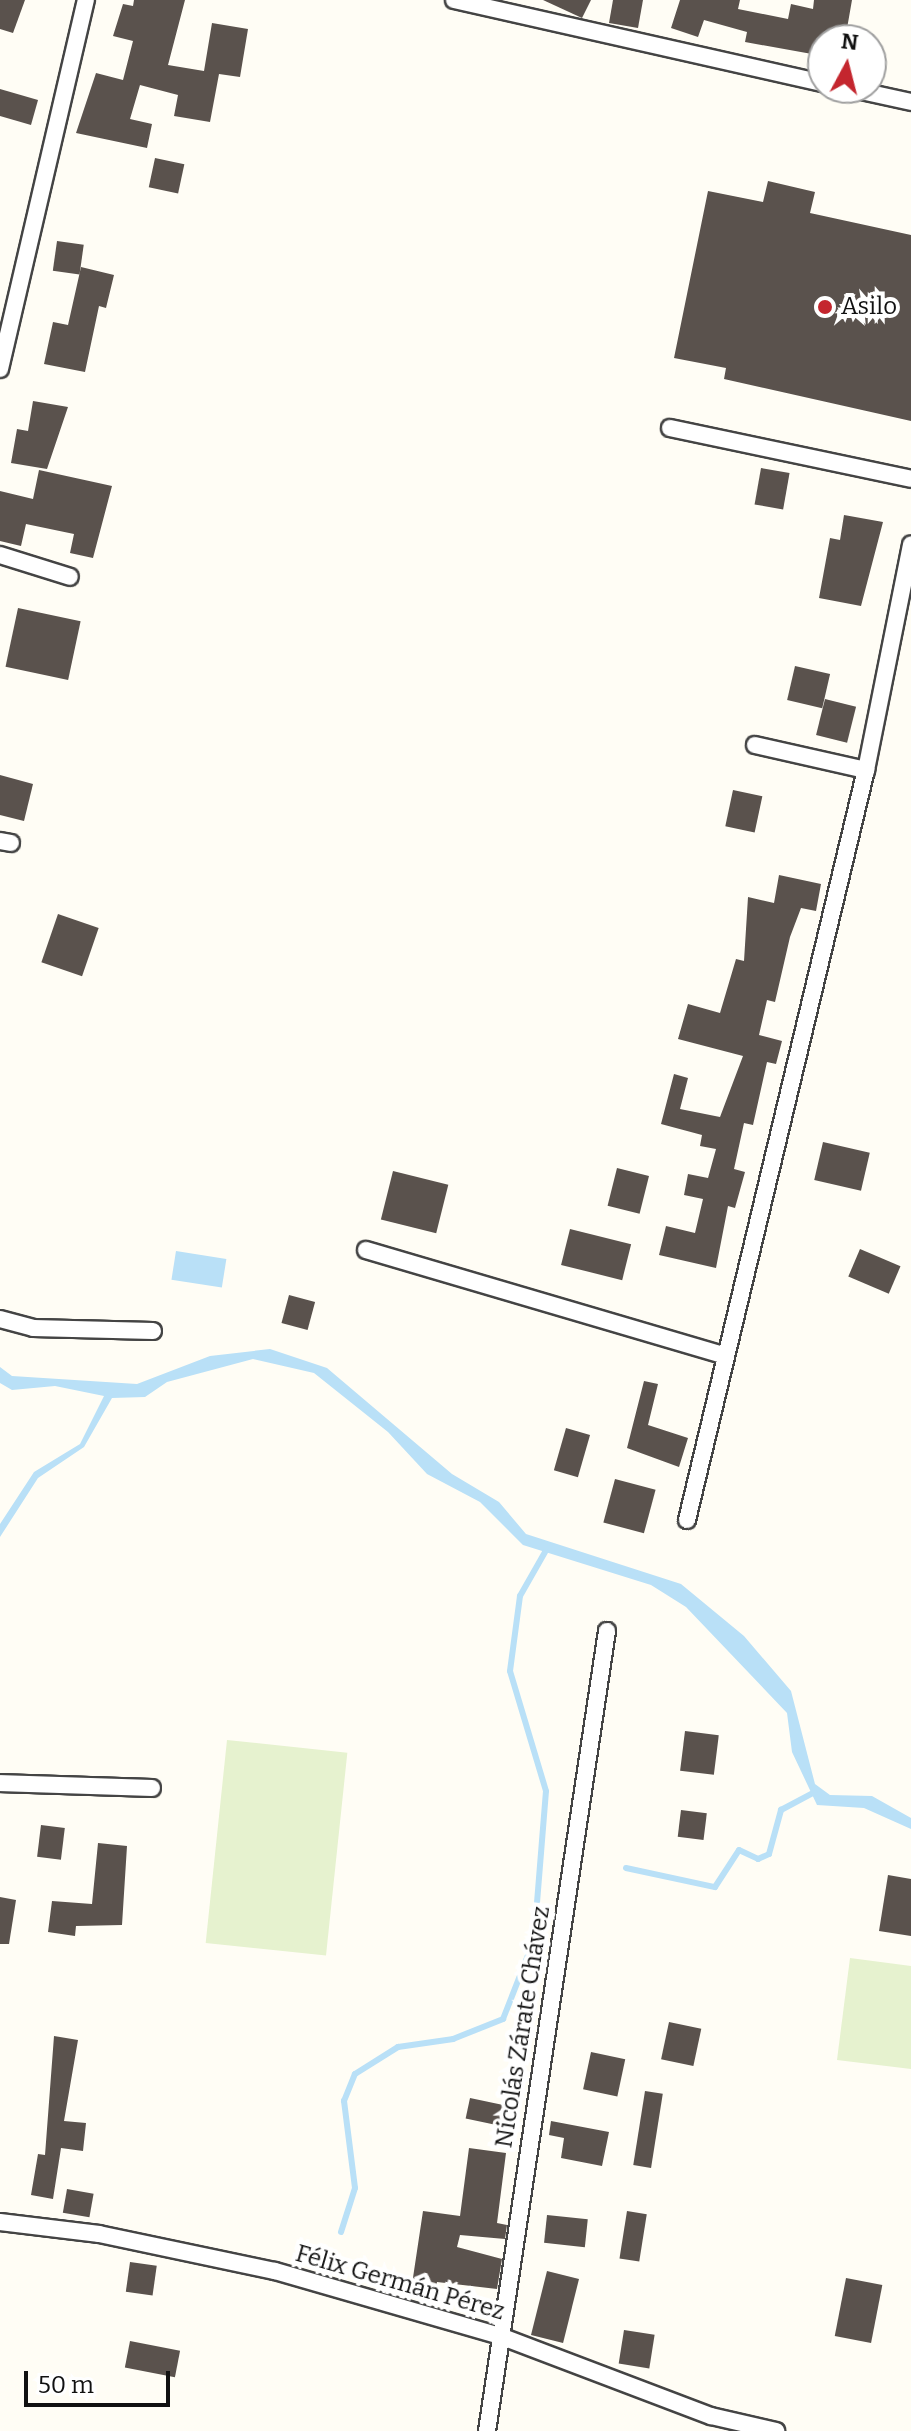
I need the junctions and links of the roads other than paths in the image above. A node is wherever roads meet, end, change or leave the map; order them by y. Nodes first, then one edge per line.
1 (86, 0) edge
2 (454, 0) edge
3 (807, 79) edge
4 (887, 97) edge
5 (911, 102) edge
6 (0, 369) edge
7 (670, 428) dead end
8 (911, 479) edge
9 (911, 544) edge
10 (0, 555) edge
11 (70, 577) dead end
12 (755, 745) dead end
13 (866, 770) junction
14 (366, 1250) dead end
15 (0, 1319) edge
16 (153, 1331) dead end
17 (723, 1355) junction
18 (687, 1520) dead end
19 (607, 1631) dead end
20 (0, 1783) edge
21 (152, 1788) dead end
22 (0, 2222) edge
23 (500, 2336) junction
24 (710, 2424) edge
25 (487, 2431) edge
26 (776, 2431) edge

1 - 6 street
2 - 3 street
4 - 5 street
7 - 8 street
9 - 13 street
10 - 11 street
12 - 13 street
13 - 17 street
14 - 17 street
15 - 16 street
17 - 18 street
19 - 23 street, Nicolás Zárate Chávez
20 - 21 street
22 - 23 street, Félix Germán Pérez
23 - 24 street, Félix Germán Pérez
23 - 25 street, Nicolás Zárate Chávez
24 - 26 street, Félix Germán Pérez

